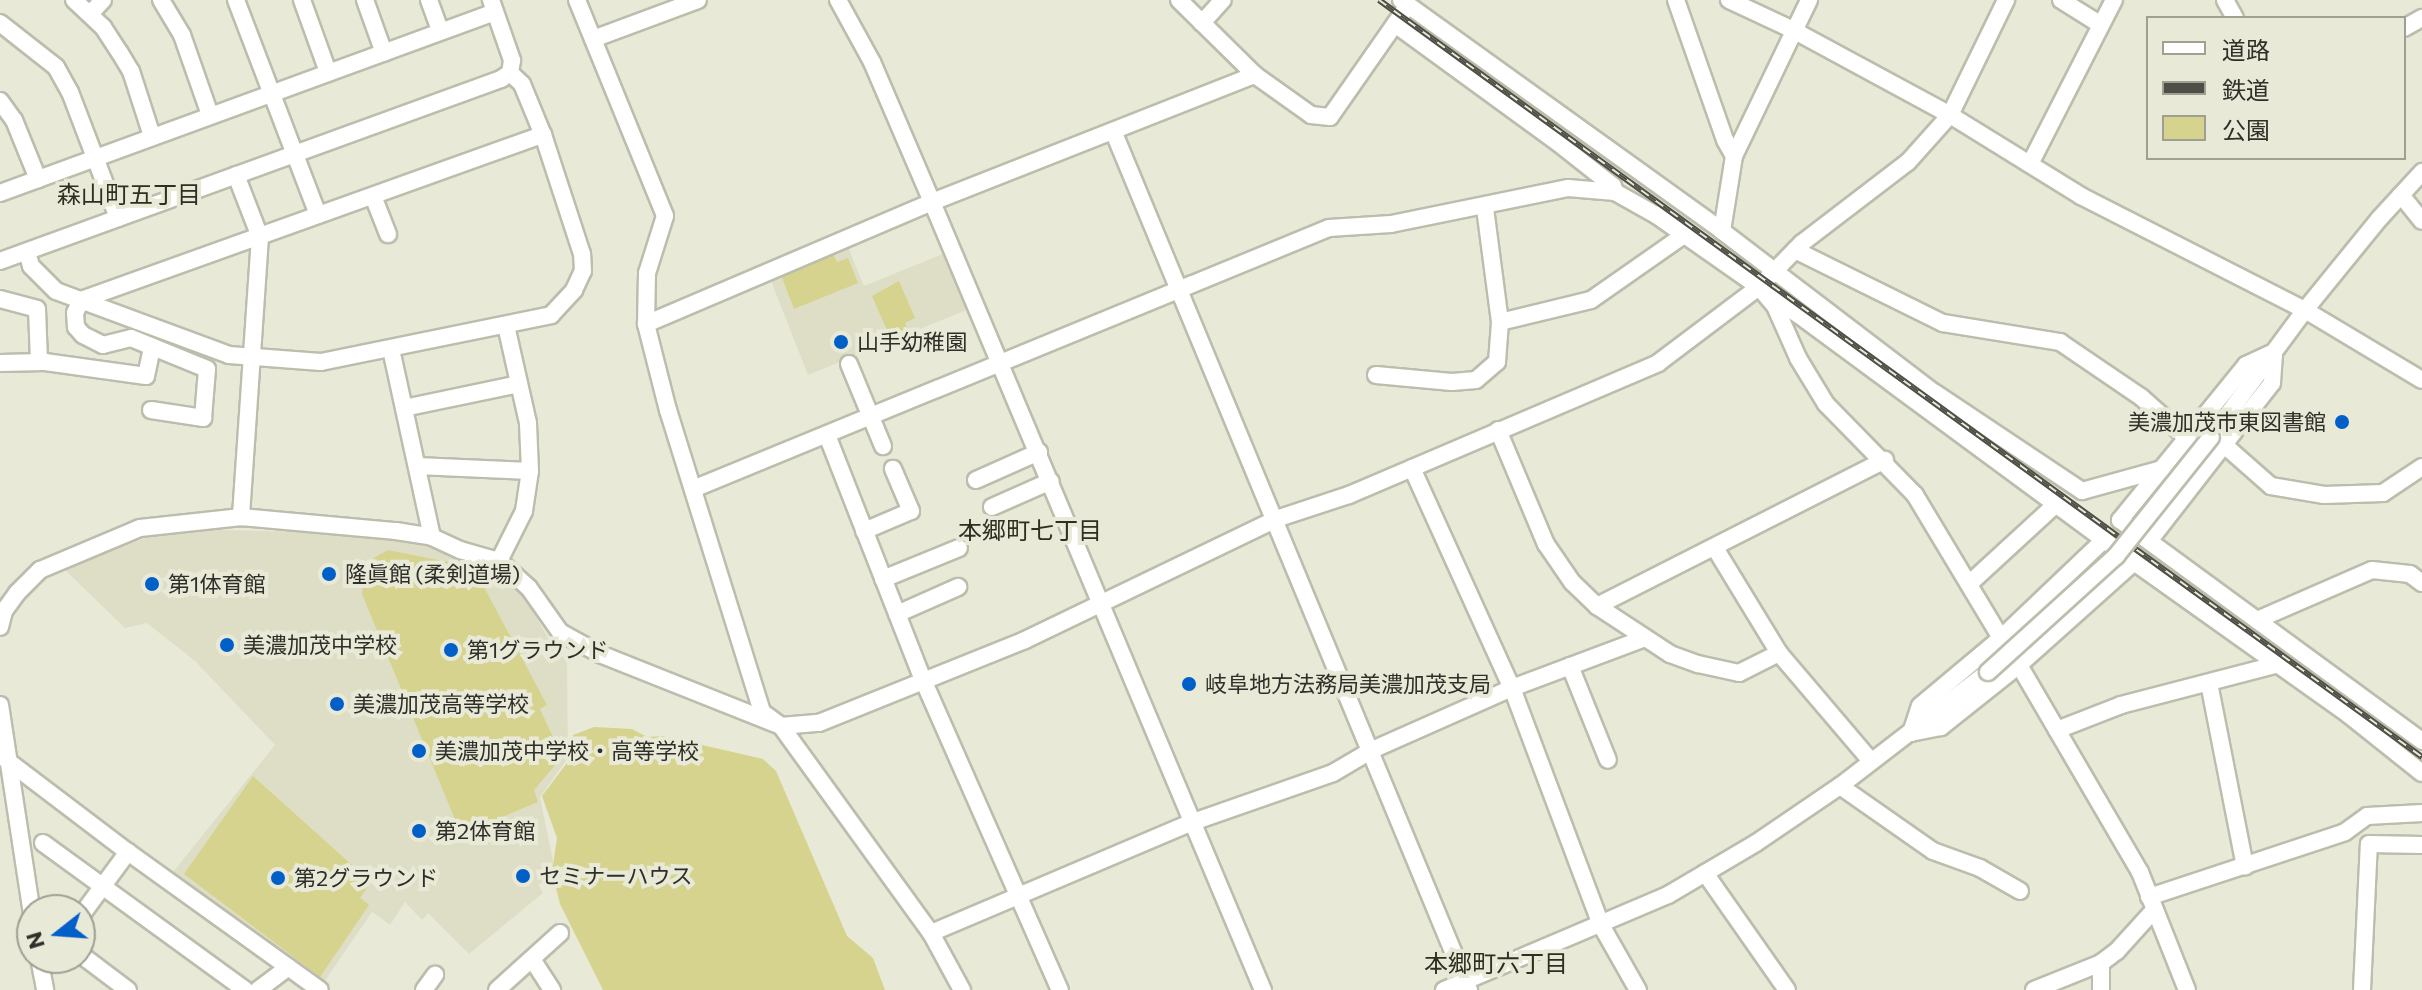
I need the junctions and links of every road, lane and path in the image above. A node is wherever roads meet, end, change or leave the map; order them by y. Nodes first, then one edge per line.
1 (74, 0) edge
2 (103, 0) edge
3 (161, 0) edge
4 (236, 0) edge
5 (302, 0) edge
6 (365, 0) edge
7 (429, 0) edge
8 (577, 0) edge
9 (698, 0) edge
10 (838, 0) edge
11 (1179, 0) edge
12 (1223, 0) edge
13 (1676, 0) edge
14 (1729, 0) edge
15 (1809, 0) edge
16 (2006, 0) edge
17 (2061, 0) edge
18 (2114, 0) edge
19 (1405, 3) edge
20 (493, 6) edge
21 (90, 14) junction
22 (0, 23) edge
23 (1202, 23) junction
24 (1395, 24) junction
25 (2101, 25) junction
26 (1793, 30) junction
27 (440, 31) junction
28 (593, 39) junction
29 (384, 53) junction
30 (328, 72) junction
31 (510, 73) junction
32 (1255, 75) junction
33 (272, 93) junction
34 (0, 101) edge
35 (210, 115) junction
36 (1950, 115) junction
37 (1114, 133) junction
38 (543, 135) junction
39 (152, 136) junction
40 (294, 154) junction
41 (1734, 156) junction
42 (95, 158) junction
43 (2030, 164) junction
44 (2422, 172) edge
45 (236, 175) junction
46 (38, 179) junction
47 (1615, 192) junction
48 (0, 193) edge
49 (2401, 195) junction
50 (373, 196) junction
51 (932, 202) junction
52 (1485, 208) junction
53 (318, 215) junction
54 (118, 218) junction
55 (2422, 221) edge
56 (1722, 231) junction
57 (388, 234) dead end
58 (1684, 235) junction
59 (260, 237) junction
60 (1799, 247) junction
61 (27, 252) junction
62 (0, 261) edge
63 (1773, 274) junction
64 (1176, 289) junction
65 (1762, 291) junction
66 (0, 299) edge
67 (81, 300) junction
68 (2305, 310) junction
69 (1500, 322) junction
70 (646, 324) junction
71 (506, 325) junction
72 (152, 347) junction
73 (391, 349) junction
74 (2274, 352) junction
75 (252, 357) junction
76 (39, 362) junction
77 (0, 363) edge
78 (1001, 363) junction
79 (849, 364) dead end
80 (1376, 375) dead end
81 (2422, 380) edge
82 (519, 384) junction
83 (404, 408) junction
84 (151, 410) dead end
85 (871, 417) junction
86 (1498, 430) junction
87 (827, 435) junction
88 (2187, 438) junction
89 (2216, 440) junction
90 (883, 446) dead end
91 (1039, 452) junction
92 (1885, 460) junction
93 (417, 466) junction
94 (2422, 467) edge
95 (1412, 468) junction
96 (893, 469) dead end
97 (2162, 469) junction
98 (530, 471) junction
99 (976, 480) dead end
100 (1051, 481) junction
101 (693, 489) junction
102 (2055, 505) junction
103 (992, 507) dead end
104 (241, 517) junction
105 (1276, 519) junction
106 (864, 531) junction
107 (432, 537) junction
108 (2104, 540) junction
109 (2149, 541) junction
110 (959, 548) dead end
111 (1715, 548) junction
112 (499, 561) junction
113 (2134, 562) junction
114 (883, 579) junction
115 (2422, 583) edge
116 (1969, 584) junction
117 (958, 587) dead end
118 (1103, 602) junction
119 (1597, 606) junction
120 (897, 614) junction
121 (2257, 620) junction
122 (0, 627) edge
123 (1645, 638) junction
124 (2001, 638) junction
125 (1779, 653) junction
126 (2278, 664) junction
127 (2019, 665) junction
128 (1570, 666) junction
129 (924, 682) junction
130 (2209, 683) junction
131 (1512, 688) junction
132 (0, 705) edge
133 (781, 726) junction
134 (2057, 730) junction
135 (1911, 733) junction
136 (2422, 741) edge
137 (1372, 750) junction
138 (6, 759) edge
139 (1608, 760) dead end
140 (1871, 761) junction
141 (2422, 773) edge
142 (1840, 786) junction
143 (2422, 813) edge
144 (1193, 822) junction
145 (43, 843) dead end
146 (2422, 845) edge
147 (128, 852) junction
148 (2245, 866) junction
149 (1705, 873) junction
150 (103, 886) junction
151 (2020, 891) dead end
152 (29, 894) edge
153 (96, 895) edge
154 (1019, 897) junction
155 (2152, 904) junction
156 (1601, 925) junction
157 (560, 933) dead end
158 (931, 933) junction
159 (532, 959) junction
160 (2101, 963) junction
161 (96, 966) edge
162 (288, 967) junction
163 (435, 975) dead end
164 (1467, 986) edge
165 (128, 990) edge
166 (245, 990) edge
167 (258, 990) edge
168 (320, 990) edge
169 (424, 990) edge
170 (497, 990) edge
171 (552, 990) edge
172 (962, 990) edge
173 (1060, 990) edge
174 (1263, 990) edge
175 (1444, 990) edge
176 (1638, 990) edge
177 (1787, 990) edge
178 (2034, 990) edge
179 (2101, 990) edge
180 (2187, 990) edge
181 (2362, 990) edge

1 - 21 street
2 - 21 street
3 - 35 street
4 - 33 street
5 - 30 street
6 - 29 street
7 - 27 street
8 - 28 street
9 - 28 street
10 - 51 street
11 - 23 street
12 - 23 street
13 - 41 street
14 - 26 street
15 - 26 street
16 - 36 street
17 - 25 street
18 - 25 street
19 - 24 street
19 - 56 street
20 - 27 street
20 - 31 street
21 - 39 street
22 - 42 street
23 - 32 street
24 - 32 street
24 - 47 street
25 - 43 street
26 - 36 street
26 - 41 street
27 - 29 street
28 - 70 street
29 - 30 street
30 - 33 street
31 - 38 street
31 - 40 street
32 - 37 street
33 - 35 street
33 - 40 street
34 - 46 street
35 - 39 street
36 - 43 street
36 - 60 street
37 - 51 street
37 - 64 street
38 - 50 street
38 - 71 street
39 - 42 street
40 - 45 street
40 - 53 street
41 - 56 street
42 - 46 street
42 - 54 street
43 - 68 street
44 - 49 street
45 - 54 street
45 - 59 street
46 - 48 street
47 - 52 street
47 - 58 street
49 - 55 street
49 - 68 street
50 - 53 street
50 - 57 street
51 - 70 street
51 - 78 street
52 - 64 street
52 - 69 street
53 - 59 street
54 - 61 street
56 - 63 street
58 - 65 street
58 - 69 street
59 - 67 street
59 - 75 street
60 - 63 street
60 - 88 street
61 - 62 street
61 - 67 street
63 - 65 street
63 - 97 street
64 - 78 street
64 - 105 street
65 - 86 street
65 - 92 street
65 - 102 street
66 - 76 street
67 - 72 street
67 - 75 street
68 - 74 street
68 - 81 street
69 - 80 street
70 - 101 street
71 - 73 street
71 - 82 street
72 - 76 street
72 - 84 street
73 - 75 street
73 - 83 street
74 - 88 street
74 - 89 street
75 - 104 street
76 - 77 street
78 - 85 street
78 - 91 street
79 - 85 street
82 - 83 street
82 - 98 street
83 - 93 street
85 - 87 street
85 - 90 street
86 - 95 street
86 - 119 street
87 - 101 street
87 - 106 street
88 - 97 street
89 - 94 street
89 - 109 street
89 - 135 street, bridge
91 - 99 street
91 - 100 street
92 - 111 street
92 - 116 street
93 - 98 street
93 - 107 street
95 - 105 street
95 - 131 street
96 - 106 street
97 - 109 street
98 - 112 street
100 - 103 street
100 - 118 street
101 - 133 street
102 - 108 street
102 - 116 street
104 - 107 street
104 - 122 street
105 - 118 street
105 - 137 street
106 - 114 street
107 - 112 street
108 - 113 street
108 - 124 street
109 - 121 street
110 - 114 street
111 - 119 street
111 - 125 street
112 - 133 street
113 - 126 street
113 - 127 street
114 - 120 street
115 - 121 street
116 - 124 street
117 - 120 street
118 - 129 street
118 - 144 street
119 - 123 street
120 - 129 street
121 - 136 street
123 - 125 street
123 - 128 street
124 - 135 street
125 - 140 street
126 - 130 street
126 - 141 street
127 - 134 street
127 - 135 street
128 - 131 street
128 - 139 street
129 - 133 street
129 - 154 street
130 - 134 street
130 - 148 street
131 - 137 street
131 - 156 street
132 - 138 street
133 - 158 street
134 - 155 street
135 - 140 street
137 - 144 street
137 - 164 street
138 - 147 street
138 - 152 street
140 - 142 street
142 - 149 street
142 - 151 street
143 - 148 street
144 - 154 street
144 - 174 street
145 - 150 street
146 - 181 street
147 - 150 street
147 - 162 street
148 - 155 street
149 - 156 street
149 - 177 street
150 - 153 street
150 - 166 street
154 - 158 street
154 - 173 street
155 - 160 street
155 - 180 street
156 - 164 street
156 - 176 street
157 - 159 street
158 - 172 street
159 - 170 street
159 - 171 street
160 - 178 street
160 - 179 street
161 - 165 street
162 - 167 street
162 - 168 street
163 - 169 street
164 - 175 street

